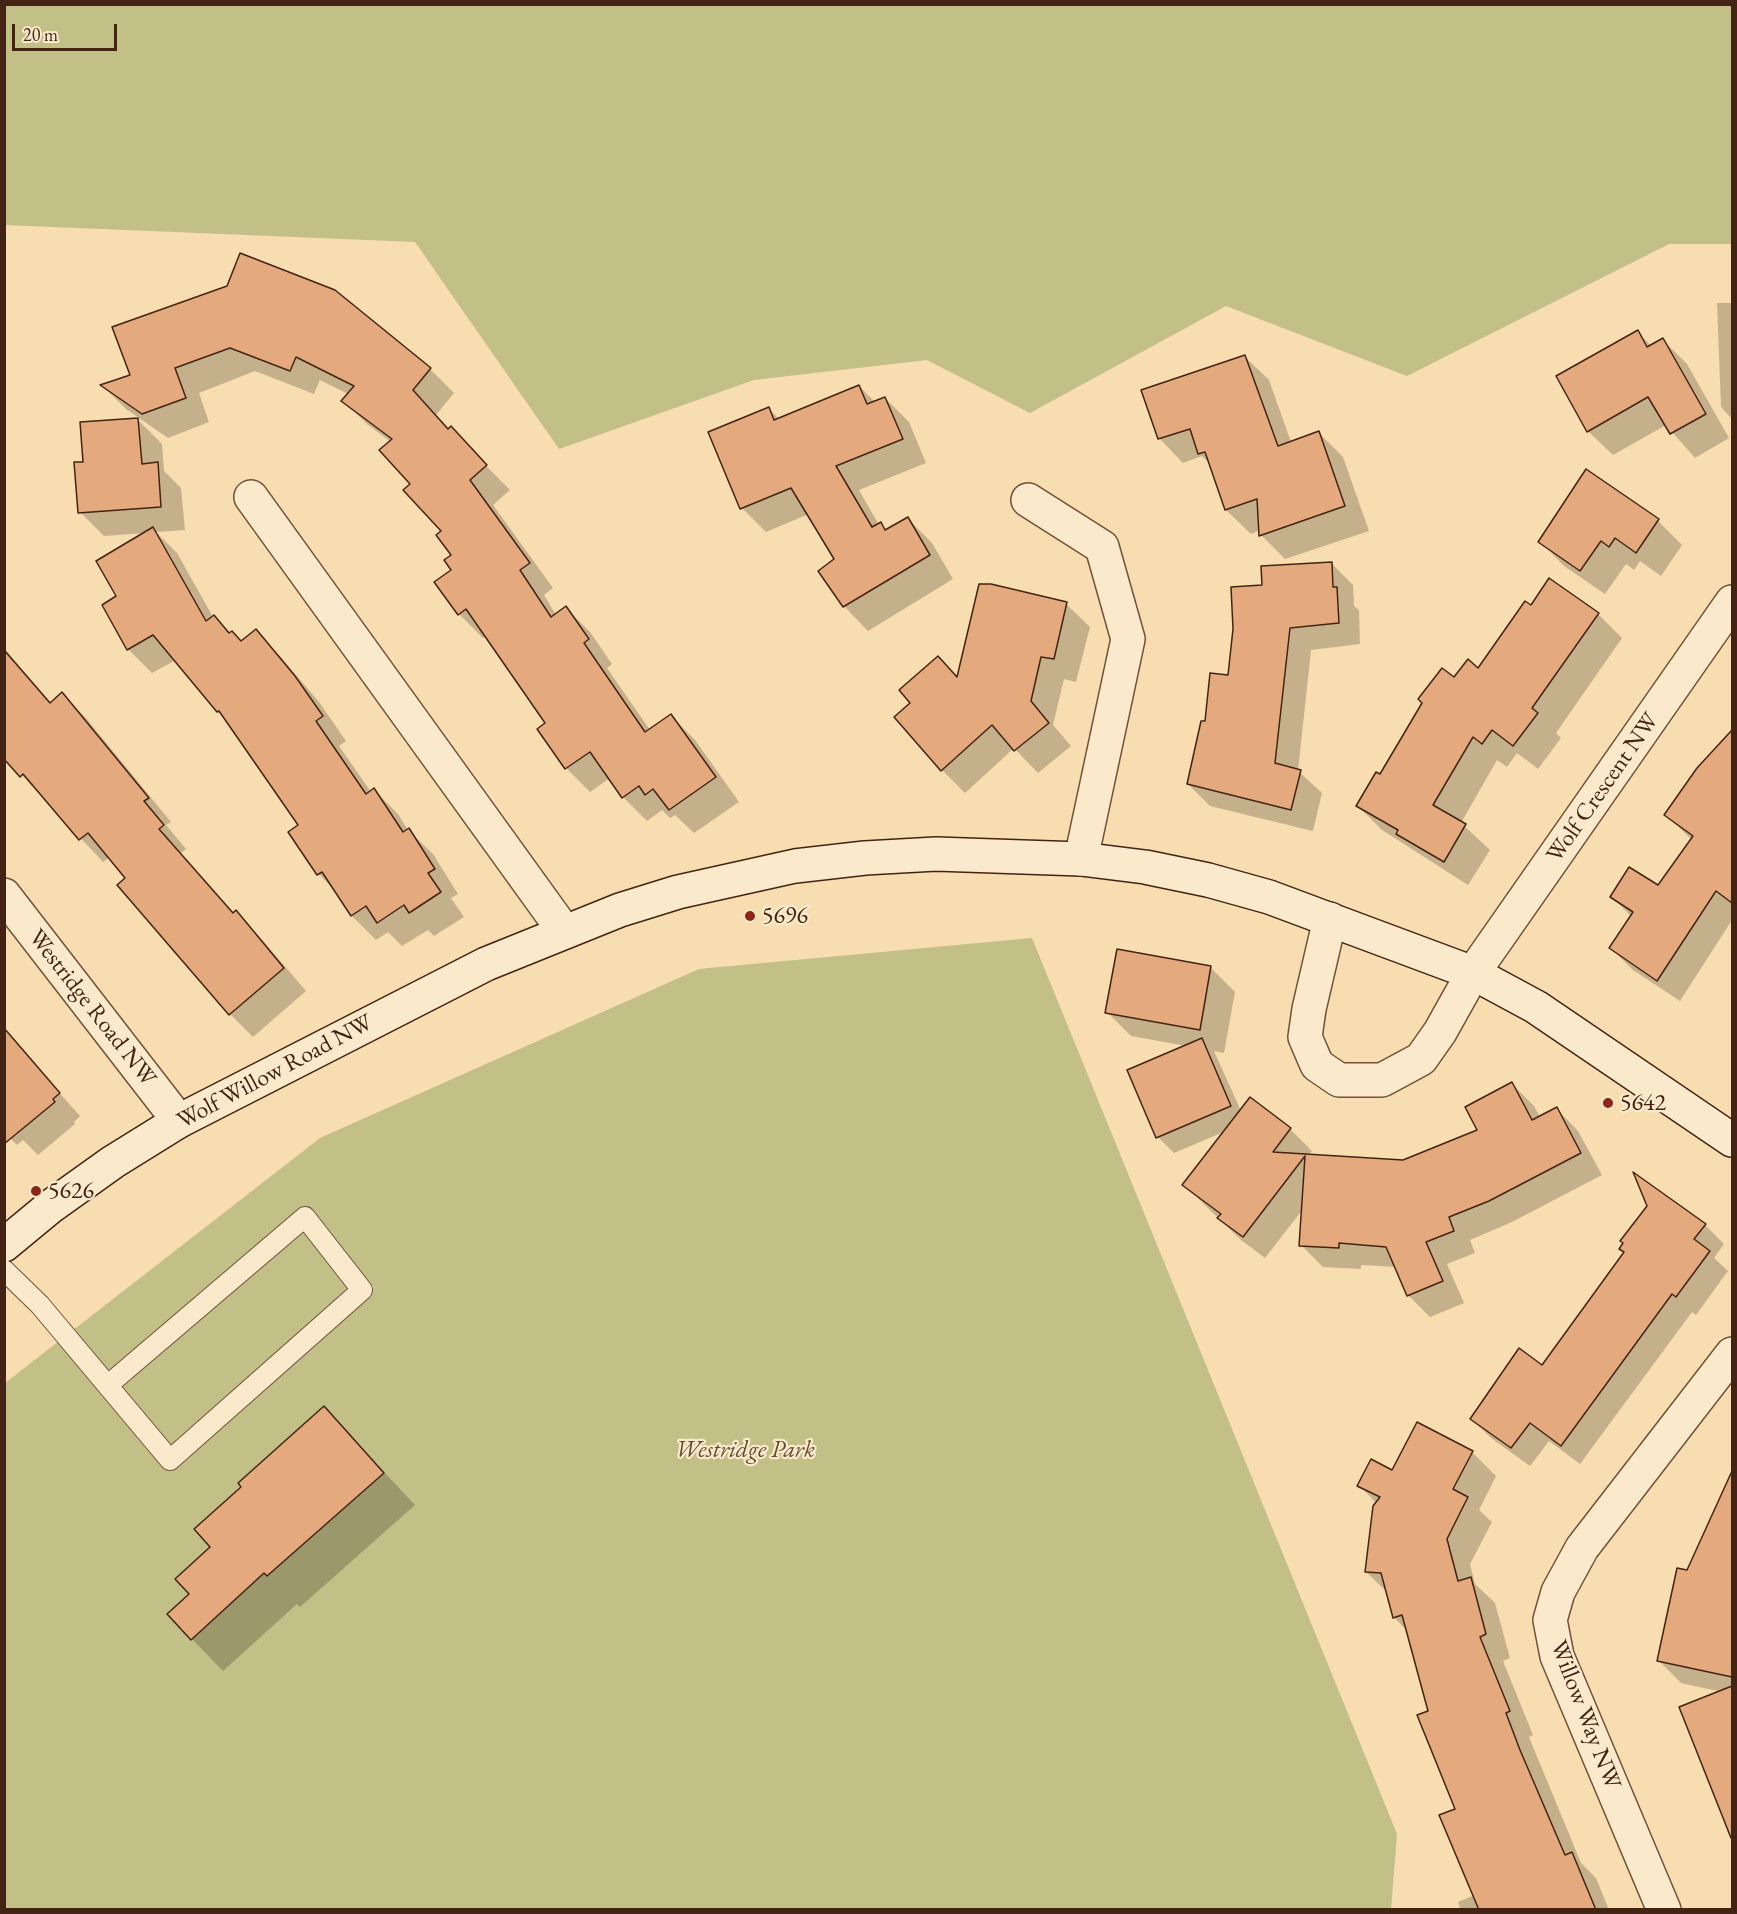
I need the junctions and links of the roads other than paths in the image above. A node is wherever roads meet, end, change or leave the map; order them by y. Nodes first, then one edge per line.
1 (251, 497) dead end
2 (1028, 500) dead end
3 (1732, 602) edge
4 (1081, 859) junction
5 (4, 895) edge
6 (1330, 919) junction
7 (564, 931) junction
8 (1473, 973) junction
9 (180, 1121) junction
10 (1732, 1140) edge
11 (4, 1245) edge
12 (4, 1270) edge
13 (1732, 1354) edge
14 (108, 1385) junction
15 (1664, 1910) edge

1 - 7 street
2 - 4 street
3 - 8 street, Wolf Crescent NW
4 - 6 street, Wolf Willow Road NW
4 - 7 street, Wolf Willow Road NW
5 - 9 street, Westridge Road NW
6 - 8 street, Wolf Willow Road NW
6 - 8 street
7 - 9 street, Wolf Willow Road NW
8 - 10 street, Wolf Willow Road NW
9 - 11 street, Wolf Willow Road NW
12 - 14 lane
13 - 15 street, Willow Way NW
14 - 14 lane

